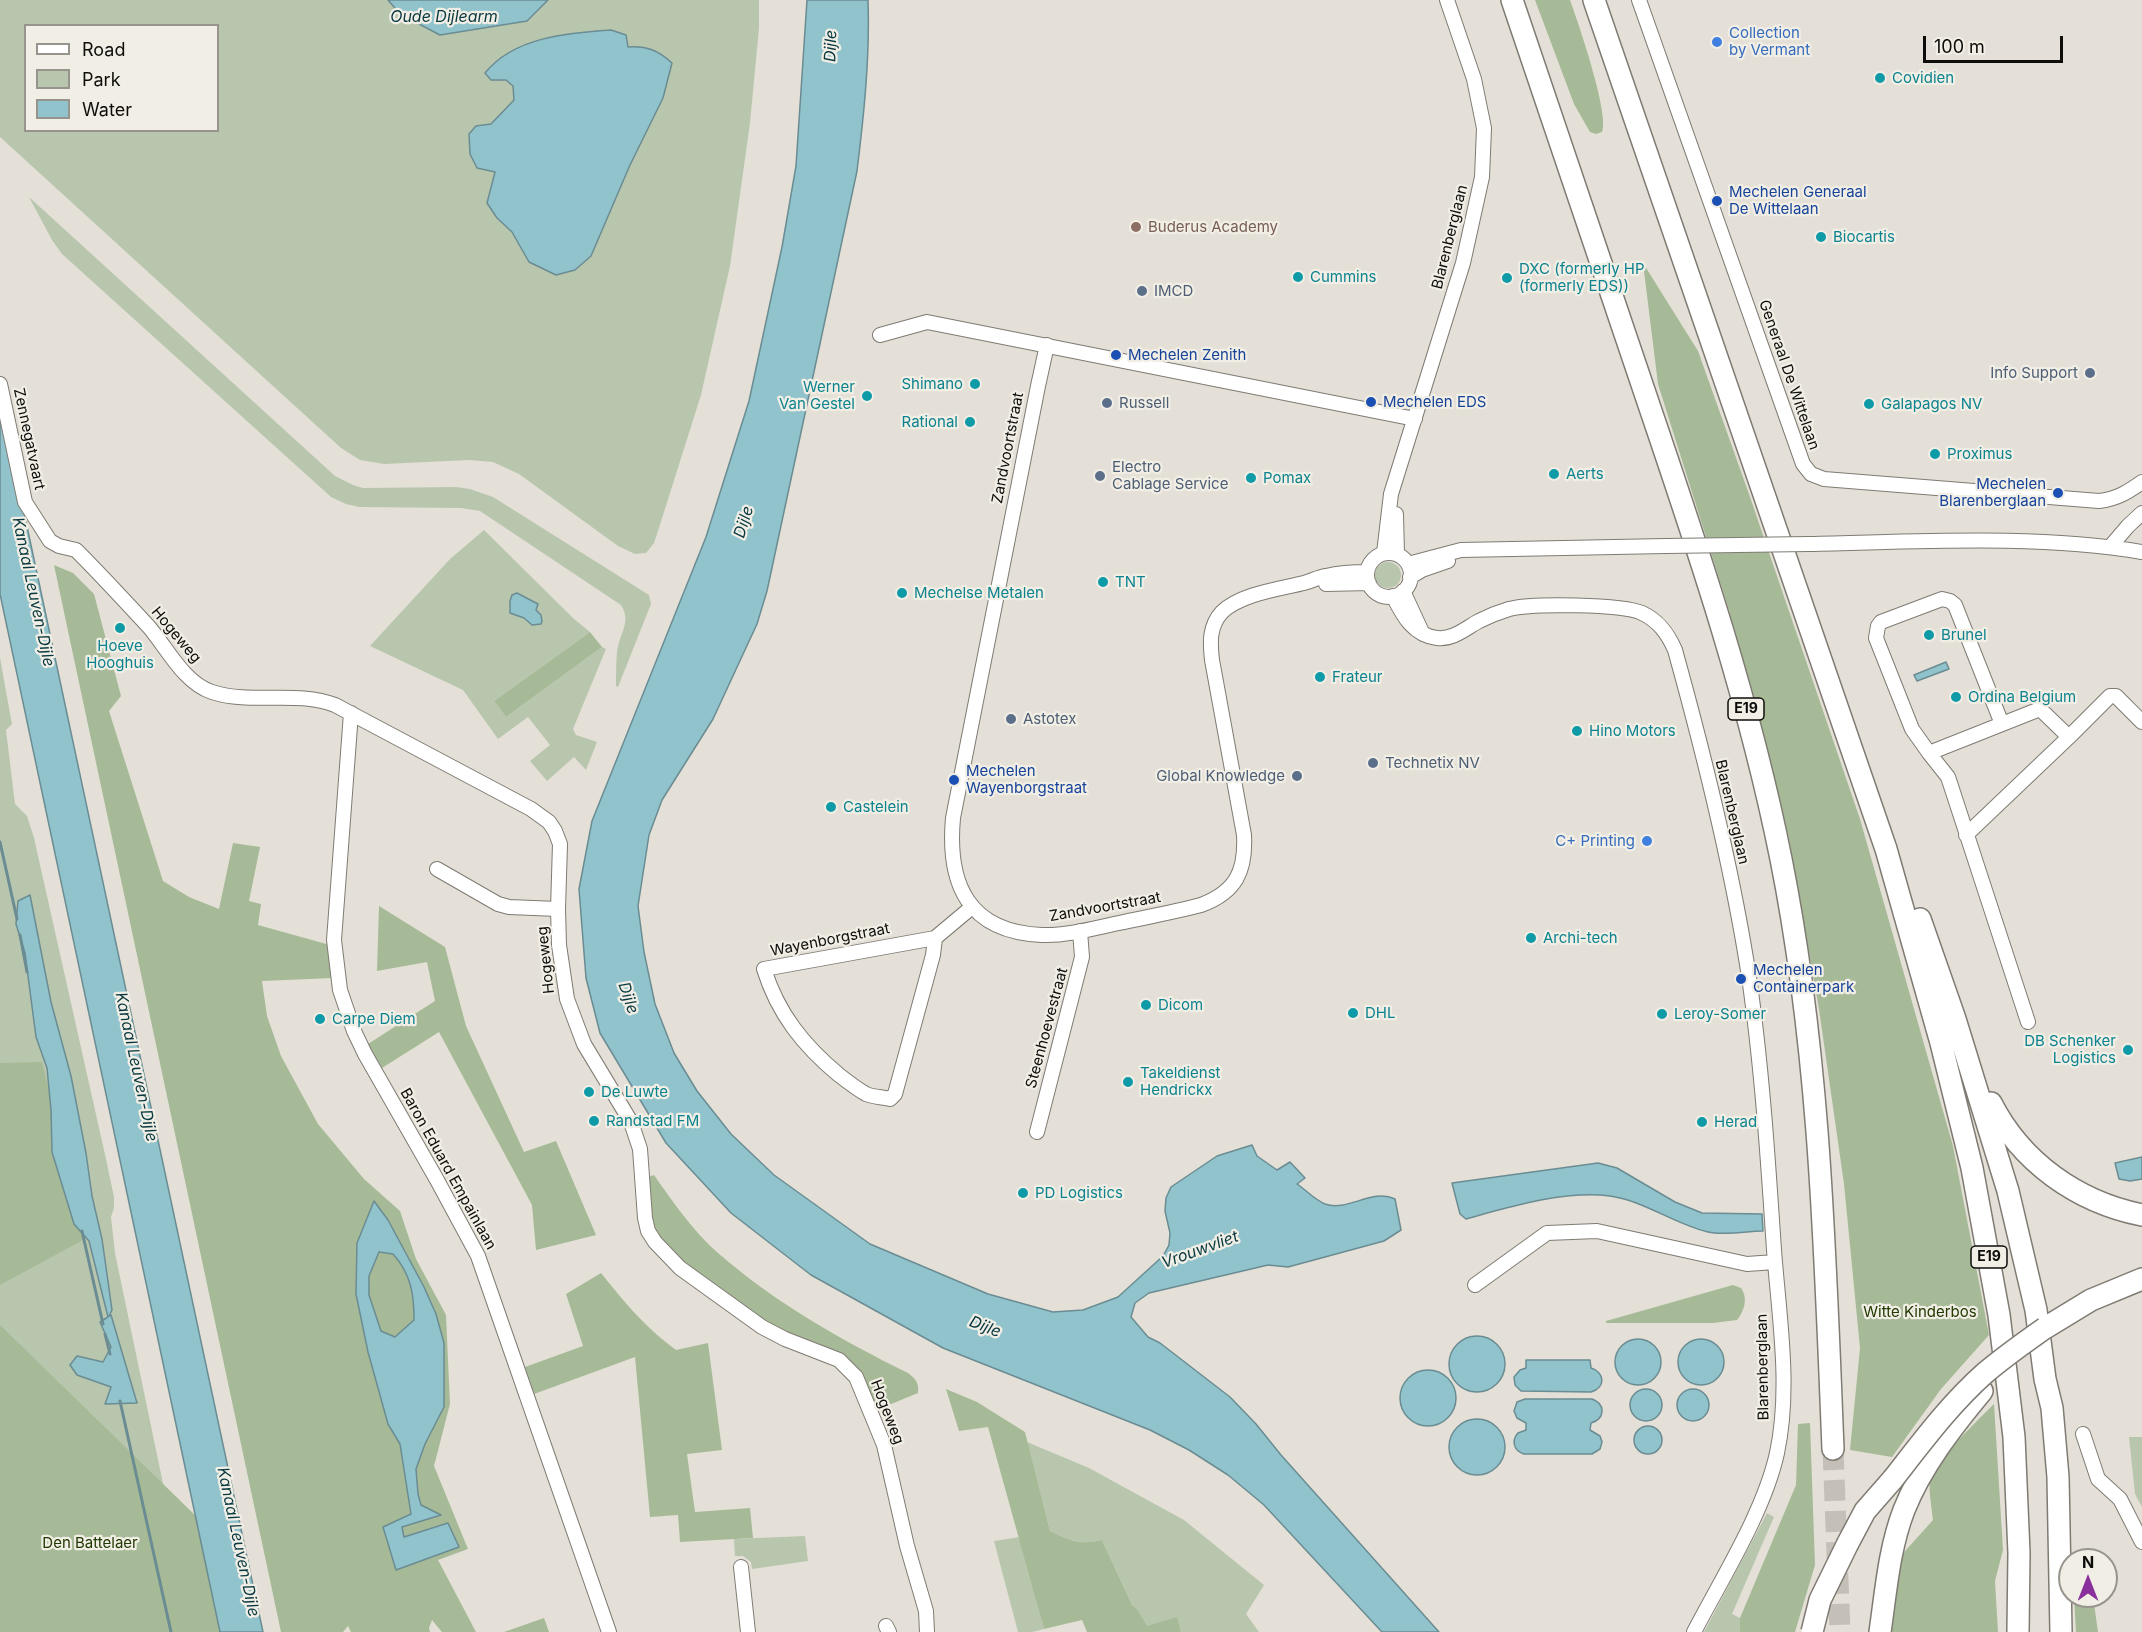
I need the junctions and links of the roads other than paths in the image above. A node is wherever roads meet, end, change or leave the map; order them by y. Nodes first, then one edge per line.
1 (1447, 0) edge
2 (1512, 0) edge
3 (1594, 0) edge
4 (1639, 0) edge
5 (880, 335) dead end
6 (1047, 345) junction
7 (0, 384) edge
8 (1415, 419) junction
9 (2142, 482) edge
10 (25, 502) joint
11 (2142, 513) edge
12 (2110, 547) junction
13 (2142, 552) edge
14 (1390, 554) junction
15 (1409, 571) junction
16 (1368, 577) junction
17 (1398, 593) junction
18 (351, 712) junction
19 (2142, 722) edge
20 (2002, 724) junction
21 (2069, 737) junction
22 (1929, 753) junction
23 (1966, 835) junction
24 (1886, 849) junction
25 (437, 869) dead end
26 (972, 907) junction
27 (1915, 907) junction
28 (558, 909) junction
29 (1080, 931) junction
30 (935, 938) junction
31 (2028, 1022) dead end
32 (1037, 1132) dead end
33 (2142, 1215) edge
34 (1775, 1262) junction
35 (2142, 1279) edge
36 (1475, 1285) dead end
37 (2045, 1328) junction
38 (2083, 1434) dead end
39 (1833, 1449) tunnel mouth
40 (2142, 1542) edge
41 (741, 1567) dead end
42 (609, 1632) edge
43 (748, 1632) edge
44 (927, 1632) edge
45 (1694, 1632) edge
46 (1812, 1632) edge
47 (1880, 1632) edge
48 (2018, 1632) edge
49 (2061, 1632) edge

1 - 8 street, Blarenberglaan
2 - 39 highway, E19
3 - 24 highway, E19
4 - 9 street, Generaal De Wittelaan
5 - 6 street
6 - 8 street
6 - 26 street, Zandvoortstraat
7 - 10 street, Zennegatvaart
8 - 14 street, Blarenberglaan
10 - 18 street, Hogeweg
11 - 12 street
12 - 13 street
12 - 15 street, bridge
14 - 15 street
14 - 16 street
15 - 17 street
16 - 17 street
16 - 29 street, Zandvoortstraat
17 - 34 street, Blarenberglaan
18 - 28 street, Hogeweg
18 - 42 street, Baron Eduard Empainlaan
19 - 21 street
20 - 21 street
20 - 22 street
20 - 22 street
21 - 23 street
22 - 23 street
23 - 31 street
24 - 27 highway
24 - 48 highway, E19
25 - 28 street
26 - 29 street, Zandvoortstraat
26 - 30 street, Wayenborgstraat
27 - 33 highway
27 - 49 highway
28 - 44 street, Hogeweg
29 - 32 street, Steenhoevestraat
30 - 30 street, Wayenborgstraat
34 - 36 street
34 - 45 street, Blarenberglaan
35 - 37 highway
37 - 46 highway, bridge
37 - 47 highway, bridge
38 - 40 street
41 - 43 street

